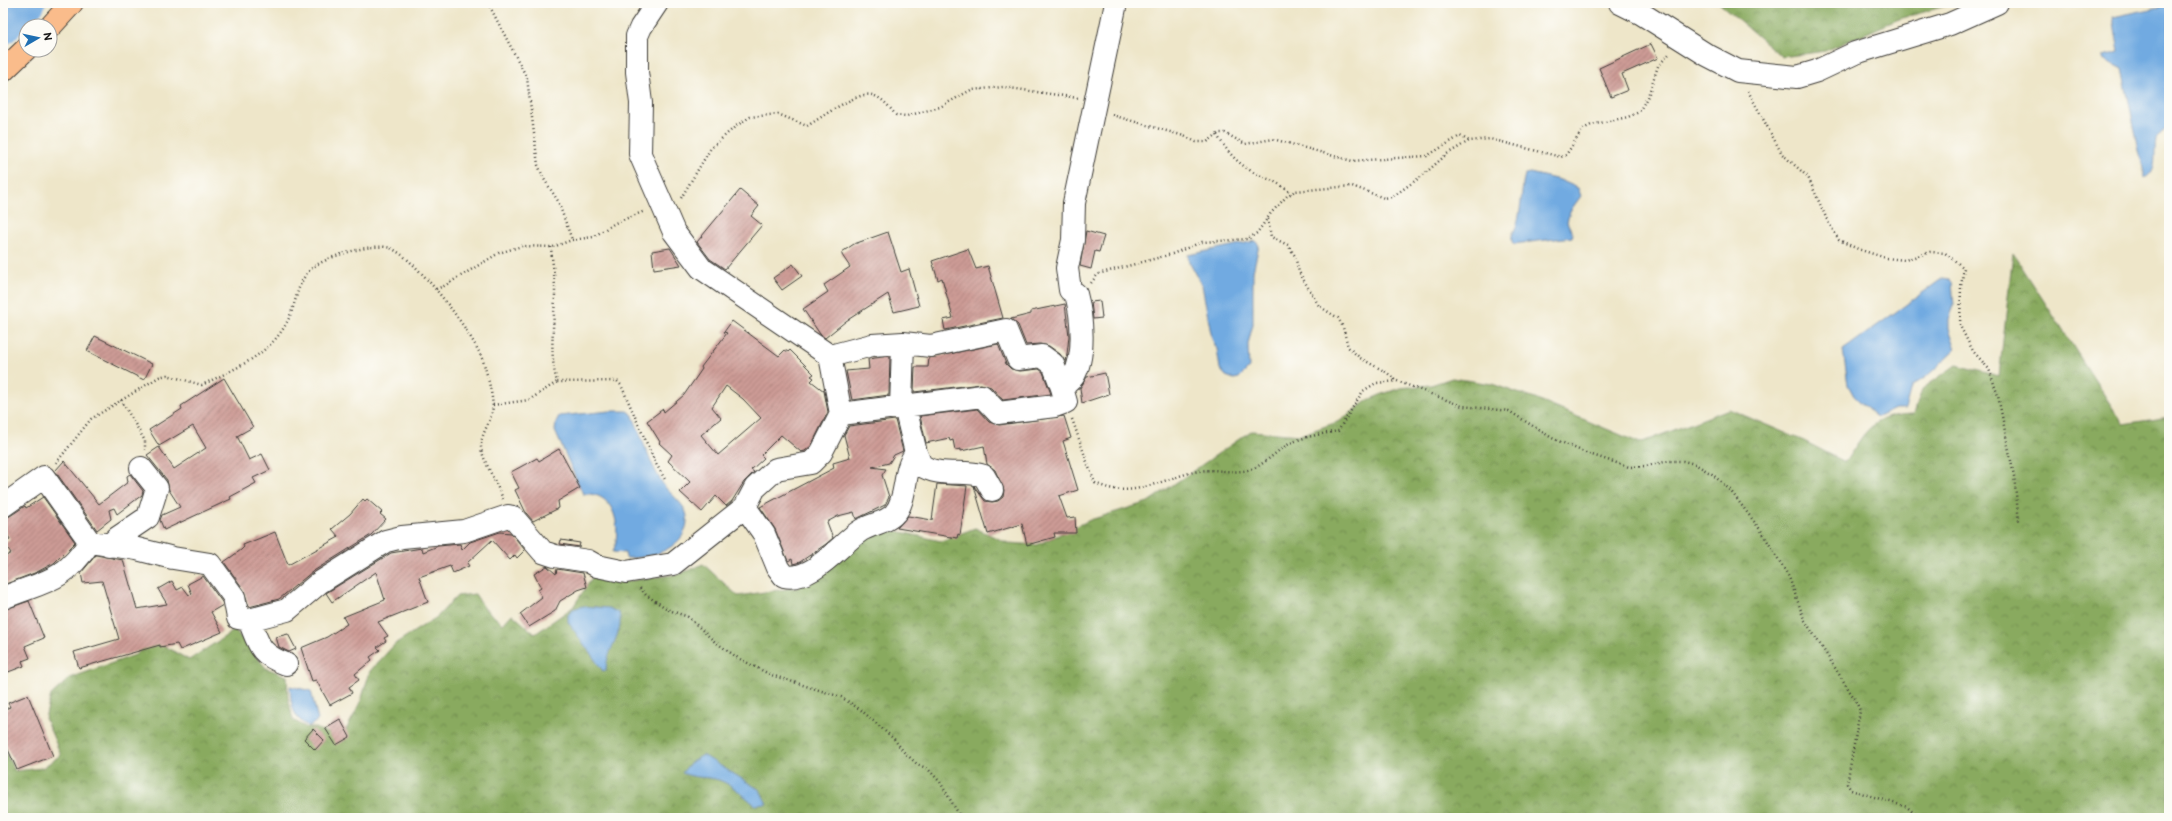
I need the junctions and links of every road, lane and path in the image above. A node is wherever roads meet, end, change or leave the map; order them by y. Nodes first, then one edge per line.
1 (72, 3) edge
2 (488, 3) edge
3 (657, 3) edge
4 (1116, 3) edge
5 (1620, 3) edge
6 (1997, 3) edge
7 (58, 18) edge
8 (1682, 39) junction
9 (18, 57) edge
10 (3, 71) edge
11 (1738, 71) junction
12 (1095, 107) junction
13 (1217, 135) junction
14 (1469, 141) junction
15 (1291, 194) junction
16 (665, 214) junction
17 (1268, 218) junction
18 (572, 240) junction
19 (551, 247) junction
20 (1088, 287) dead end
21 (436, 289) junction
22 (903, 343) junction
23 (830, 356) junction
24 (1397, 381) junction
25 (557, 382) junction
26 (1064, 395) junction
27 (121, 400) junction
28 (493, 405) junction
29 (903, 407) junction
30 (841, 414) junction
31 (916, 453) junction
32 (141, 468) joint
33 (44, 477) junction
34 (666, 481) dead end
35 (992, 490) dead end
36 (3, 506) edge
37 (745, 507) junction
38 (508, 516) junction
39 (2019, 521) dead end
40 (100, 544) junction
41 (636, 570) junction
42 (3, 598) edge
43 (248, 620) junction
44 (286, 664) dead end
45 (961, 818) edge
46 (1920, 818) edge

1 - 7 highway
2 - 18 path
3 - 16 street
4 - 12 street
5 - 8 street
6 - 11 street
8 - 11 street
8 - 14 path
9 - 10 highway
11 - 39 path
12 - 13 path
12 - 16 path
12 - 26 street
13 - 14 path
13 - 15 path
14 - 15 path
15 - 17 path
16 - 18 path
16 - 23 street
17 - 20 path
17 - 24 path
18 - 19 path
19 - 21 path
19 - 25 path
21 - 27 path
21 - 28 path
22 - 23 street
22 - 26 street
22 - 29 street
23 - 30 street
24 - 26 path
24 - 46 path
25 - 28 path
25 - 34 path
26 - 29 street
27 - 32 path
27 - 33 path
28 - 38 path
29 - 30 street
29 - 31 street
30 - 37 street
31 - 35 street
31 - 37 street
32 - 40 street
33 - 36 street
33 - 40 street
37 - 41 street
38 - 41 street
38 - 43 street
40 - 42 street
40 - 43 street
41 - 45 path
43 - 44 street

